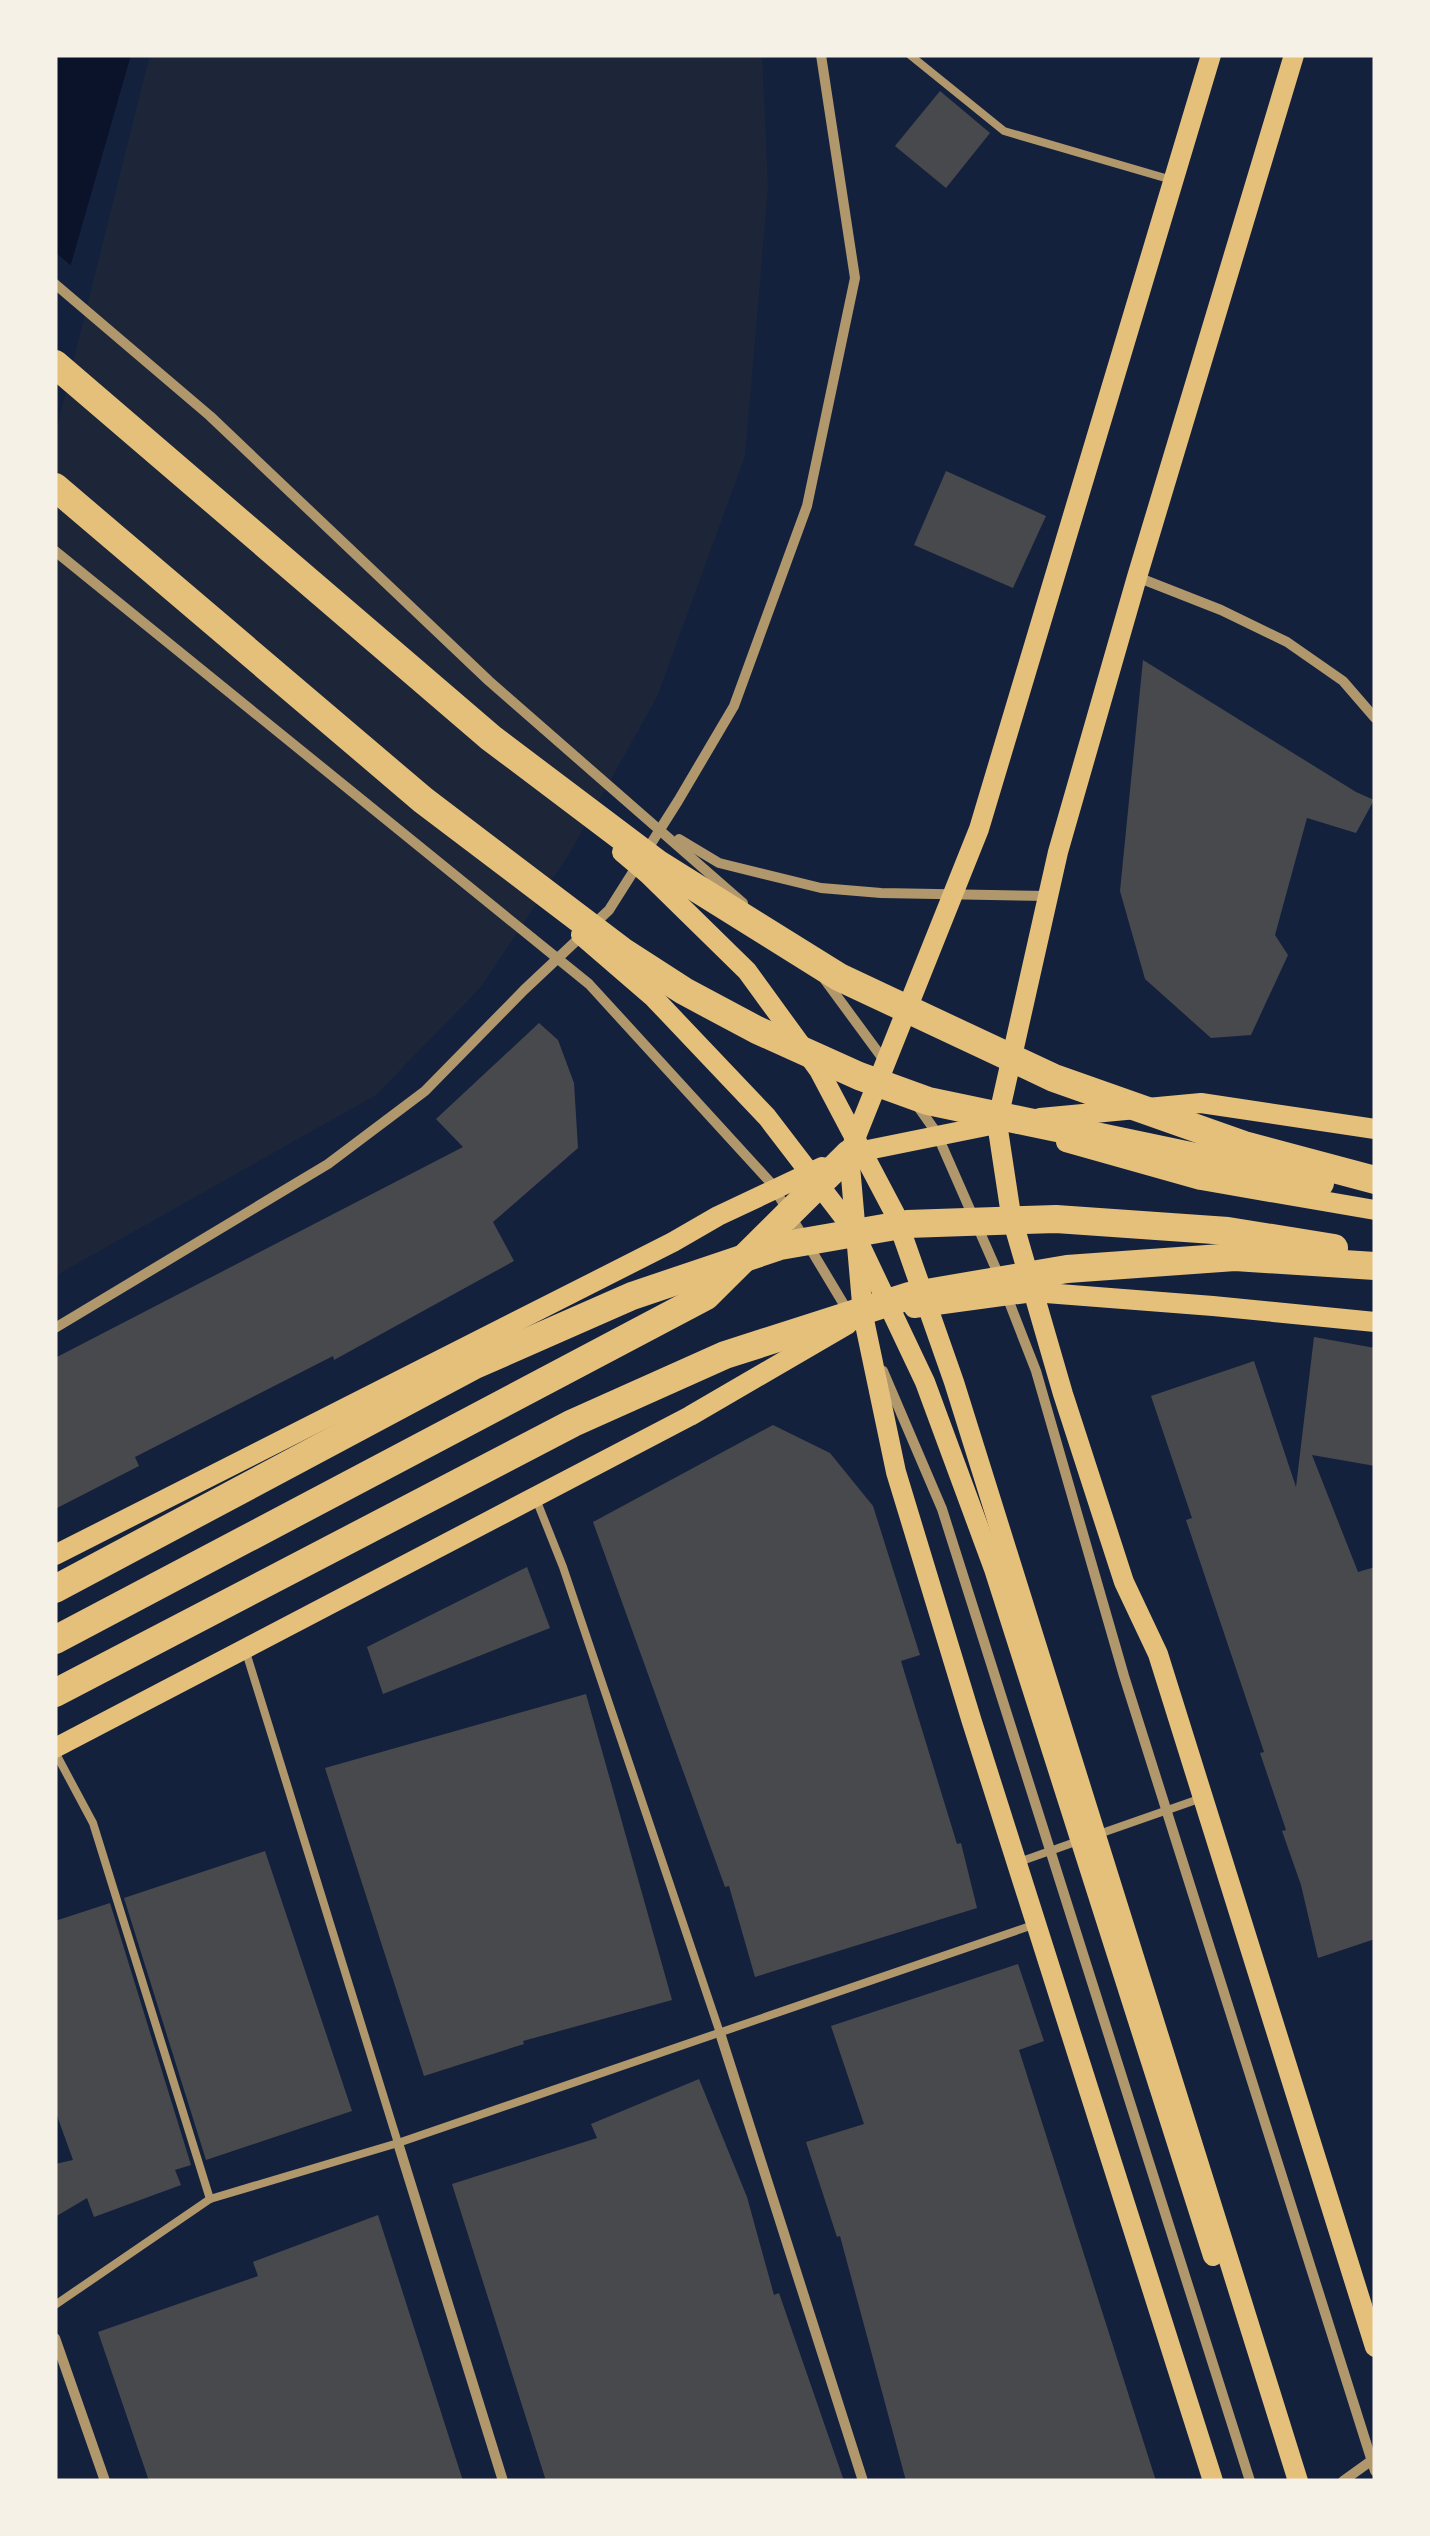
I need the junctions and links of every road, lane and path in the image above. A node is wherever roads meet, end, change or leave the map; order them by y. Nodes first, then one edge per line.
1 (821, 55) edge
2 (910, 55) edge
3 (1211, 55) edge
4 (1294, 55) edge
5 (1173, 180) junction
6 (55, 284) edge
7 (55, 365) edge
8 (55, 486) edge
9 (55, 551) edge
10 (1137, 578) junction
11 (1375, 718) edge
12 (661, 828) junction
13 (952, 893) junction
14 (1049, 896) junction
15 (997, 1123) junction
16 (1375, 1129) edge
17 (849, 1154) junction
18 (1375, 1180) edge
19 (1375, 1194) edge
20 (1375, 1210) edge
21 (1375, 1254) edge
22 (1375, 1266) edge
23 (1033, 1292) junction
24 (863, 1315) junction
25 (1375, 1322) edge
26 (55, 1328) edge
27 (535, 1497) junction
28 (55, 1555) edge
29 (55, 1589) edge
30 (55, 1640) edge
31 (245, 1649) junction
32 (55, 1694) edge
33 (55, 1750) edge
34 (1203, 1798) junction
35 (1017, 1862) junction
36 (1036, 1924) junction
37 (720, 2034) junction
38 (398, 2144) junction
39 (210, 2199) junction
40 (55, 2305) edge
41 (55, 2338) edge
42 (1375, 2347) edge
43 (1375, 2457) edge
44 (1375, 2471) edge
45 (106, 2481) edge
46 (504, 2481) edge
47 (862, 2481) edge
48 (1213, 2481) edge
49 (1250, 2481) edge
50 (1285, 2481) edge
51 (1298, 2481) edge
52 (1344, 2481) edge

1 - 12 street
2 - 5 lane
3 - 5 main road
4 - 10 main road
5 - 13 main road
6 - 44 street
7 - 18 highway
7 - 51 main road
8 - 19 highway
8 - 50 main road
9 - 49 street
10 - 11 street
10 - 14 main road
12 - 13 street
12 - 26 street
13 - 14 street
13 - 17 main road
14 - 15 main road
15 - 16 main road
15 - 17 main road
15 - 20 main road
15 - 23 main road
17 - 24 main road
17 - 28 main road
17 - 30 highway
21 - 29 highway
22 - 32 highway
23 - 24 main road
23 - 25 main road
23 - 34 main road
24 - 27 main road
24 - 35 main road
27 - 31 main road
27 - 37 lane
31 - 33 main road
31 - 38 lane
33 - 39 lane
34 - 35 lane
34 - 42 main road
35 - 36 main road
36 - 37 lane
36 - 48 main road
37 - 38 lane
37 - 47 street
38 - 39 lane
38 - 46 street
39 - 40 lane
41 - 45 street
43 - 52 street

